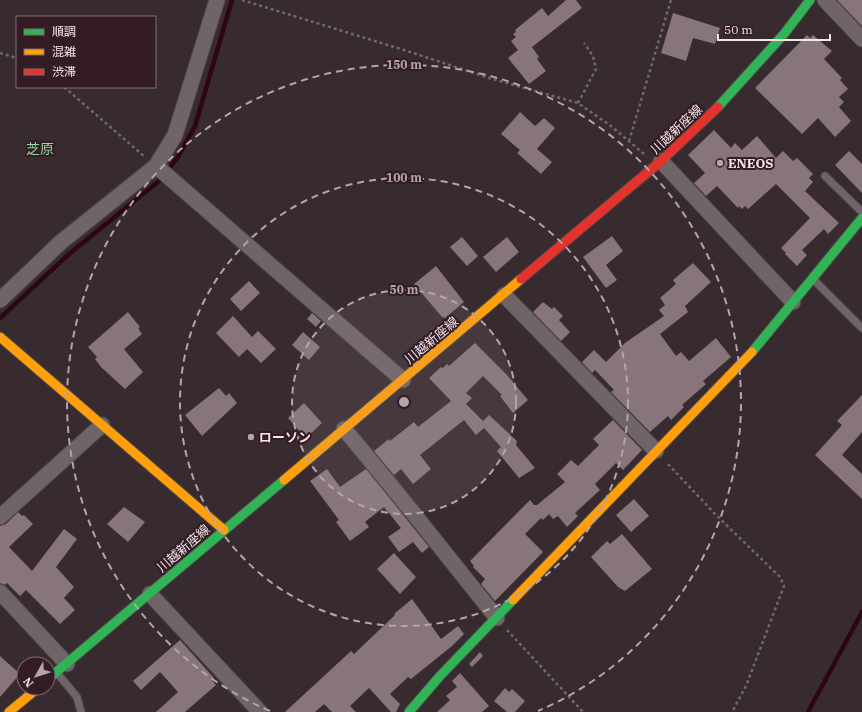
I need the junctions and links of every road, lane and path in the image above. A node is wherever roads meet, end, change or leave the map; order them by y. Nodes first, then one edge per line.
1 (217, 0) edge
2 (242, 0) edge
3 (671, 0) edge
4 (810, 0) edge
5 (825, 0) edge
6 (862, 39) edge
7 (584, 43) dead end
8 (0, 53) edge
9 (16, 58) edge
10 (65, 88) edge
11 (578, 103) junction
12 (628, 141) junction
13 (658, 163) junction
14 (156, 166) junction
15 (825, 176) dead end
16 (862, 212) edge
17 (862, 218) edge
18 (812, 278) junction
19 (504, 295) junction
20 (0, 300) edge
21 (793, 302) junction
22 (862, 328) edge
23 (0, 337) edge
24 (403, 380) junction
25 (102, 425) junction
26 (344, 429) junction
27 (656, 451) junction
28 (0, 517) edge
29 (224, 530) junction
30 (0, 592) edge
31 (150, 594) junction
32 (497, 618) junction
33 (62, 668) junction
34 (56, 673) edge
35 (28, 696) edge
36 (9, 712) edge
37 (82, 712) edge
38 (260, 712) edge
39 (409, 712) edge
40 (582, 712) edge
41 (732, 712) edge

1 - 14 street
2 - 11 path
3 - 12 path
4 - 13 main road, 川越新座線
5 - 6 street
7 - 11 path
8 - 9 path
10 - 14 path
11 - 12 path
12 - 13 path
13 - 19 main road, 川越新座線
13 - 21 street
14 - 20 street
14 - 24 street
15 - 16 lane
17 - 18 main road
18 - 21 main road
18 - 22 lane
19 - 24 main road, 川越新座線
19 - 27 street
21 - 27 main road
23 - 25 main road
24 - 26 main road, 川越新座線
25 - 28 street
25 - 29 main road
26 - 29 main road, 川越新座線
26 - 32 street
27 - 32 main road
27 - 41 path
29 - 31 main road, 川越新座線
30 - 33 street
31 - 33 main road, 川越新座線
31 - 38 street
32 - 39 main road
32 - 40 path
33 - 34 main road, 川越新座線
33 - 37 lane
35 - 36 main road

